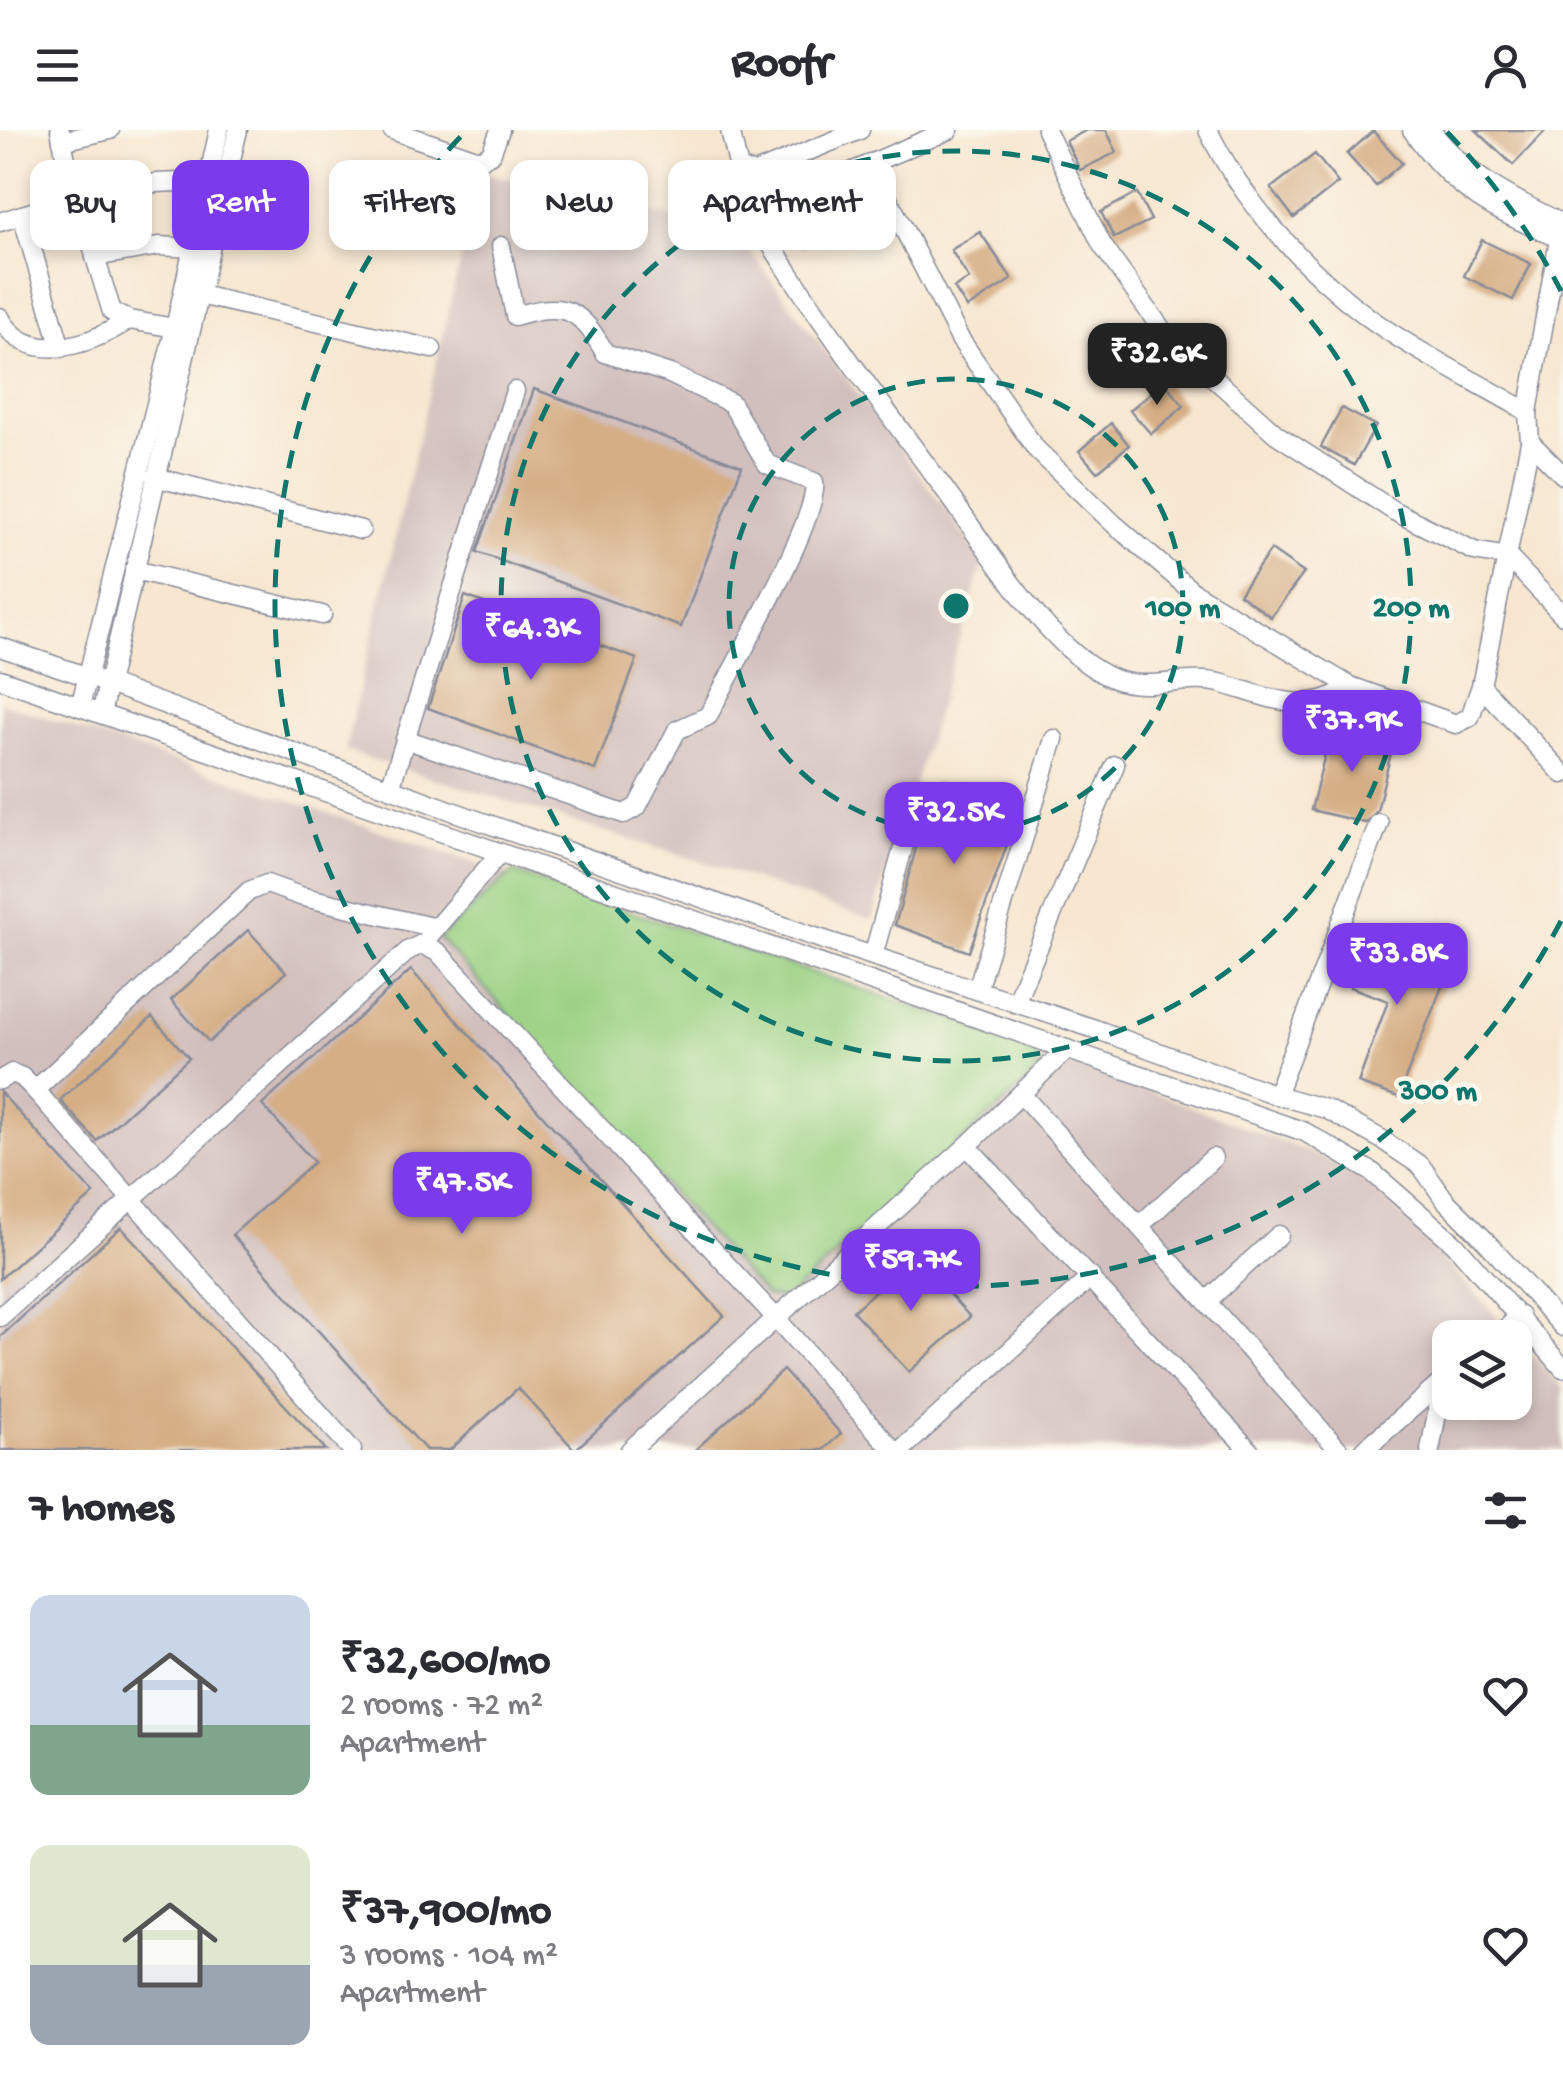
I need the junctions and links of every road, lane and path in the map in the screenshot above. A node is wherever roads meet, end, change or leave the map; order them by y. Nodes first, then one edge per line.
1 (110, 130) edge
2 (220, 130) edge
3 (238, 130) edge
4 (392, 130) edge
5 (500, 130) edge
6 (860, 130) edge
7 (949, 130) edge
8 (1046, 130) edge
9 (1208, 130) edge
10 (1412, 130) edge
11 (1432, 130) edge
12 (733, 131) edge
13 (61, 136) edge
14 (213, 160) edge
15 (228, 160) edge
16 (879, 160) edge
17 (30, 213) edge
18 (22, 215) junction
19 (896, 215) edge
20 (0, 222) edge
21 (1562, 231) edge
22 (500, 246) dead end
23 (172, 247) edge
24 (93, 250) edge
25 (193, 250) edge
26 (205, 250) edge
27 (774, 250) edge
28 (95, 257) junction
29 (200, 296) junction
30 (1556, 297) edge
31 (0, 318) edge
32 (128, 320) junction
33 (175, 328) junction
34 (61, 348) junction
35 (432, 349) dead end
36 (515, 391) dead end
37 (1528, 412) junction
38 (1530, 442) junction
39 (1563, 475) edge
40 (156, 477) junction
41 (361, 530) dead end
42 (1508, 558) junction
43 (134, 570) junction
44 (322, 615) dead end
45 (1563, 615) edge
46 (0, 647) edge
47 (89, 679) junction
48 (0, 680) edge
49 (109, 684) junction
50 (1350, 686) junction
51 (1481, 686) junction
52 (80, 707) junction
53 (101, 714) junction
54 (405, 739) junction
55 (1054, 739) dead end
56 (1115, 764) dead end
57 (1563, 774) edge
58 (920, 787) dead end
59 (390, 788) junction
60 (1380, 823) dead end
61 (500, 852) junction
62 (742, 912) junction
63 (436, 928) junction
64 (735, 934) junction
65 (422, 944) junction
66 (873, 956) junction
67 (976, 990) junction
68 (1015, 1003) junction
69 (1067, 1049) junction
70 (0, 1080) edge
71 (35, 1090) junction
72 (1021, 1094) junction
73 (1276, 1095) junction
74 (967, 1146) junction
75 (1213, 1158) dead end
76 (130, 1200) junction
77 (1139, 1226) junction
78 (1278, 1235) dead end
79 (1091, 1276) junction
80 (1207, 1301) junction
81 (1520, 1316) junction
82 (0, 1317) edge
83 (776, 1317) junction
84 (1515, 1320) edge
85 (1563, 1328) edge
86 (1563, 1368) edge
87 (1432, 1391) edge
88 (1437, 1420) edge
89 (352, 1450) edge
90 (630, 1450) edge
91 (893, 1450) edge
92 (901, 1450) edge
93 (1249, 1450) edge
94 (1339, 1450) edge
95 (1364, 1450) edge
96 (1430, 1450) edge

1 - 13 street
2 - 14 street
3 - 15 street
4 - 5 street
6 - 12 street
7 - 16 street
8 - 42 street
9 - 37 street
10 - 21 street
11 - 21 street
17 - 18 street
18 - 20 street
18 - 34 street
19 - 50 street
21 - 30 street
22 - 54 street
23 - 28 street
24 - 28 street
25 - 33 street
26 - 29 street
27 - 50 street
28 - 32 street
29 - 35 street
29 - 40 street
30 - 37 street
31 - 34 street
32 - 33 street
32 - 34 street
33 - 47 street
36 - 54 street
37 - 38 street
38 - 39 street
38 - 42 street
40 - 41 street
40 - 43 street
42 - 45 street
42 - 51 street
43 - 44 street
43 - 49 street
46 - 47 street
47 - 49 street
47 - 52 street
48 - 52 street
49 - 53 street
49 - 59 street
50 - 51 street
51 - 57 street
52 - 53 street
53 - 61 street
54 - 59 street
55 - 67 street
56 - 68 street
58 - 66 street
59 - 62 street
60 - 73 street
61 - 63 street
61 - 64 street
62 - 64 street
62 - 66 street
63 - 65 street
63 - 71 street
64 - 69 street
65 - 76 street
65 - 83 street
66 - 67 street
67 - 68 street
68 - 73 street
69 - 72 street
69 - 81 street
70 - 71 street
71 - 76 street
72 - 74 street
72 - 77 street
73 - 85 street
74 - 79 street
74 - 83 street
75 - 77 street
76 - 82 street
76 - 89 street
77 - 80 street
78 - 80 street
79 - 92 street
79 - 93 street
80 - 94 street
81 - 84 street
81 - 86 street
83 - 90 street
83 - 91 street
87 - 95 street
88 - 96 street

